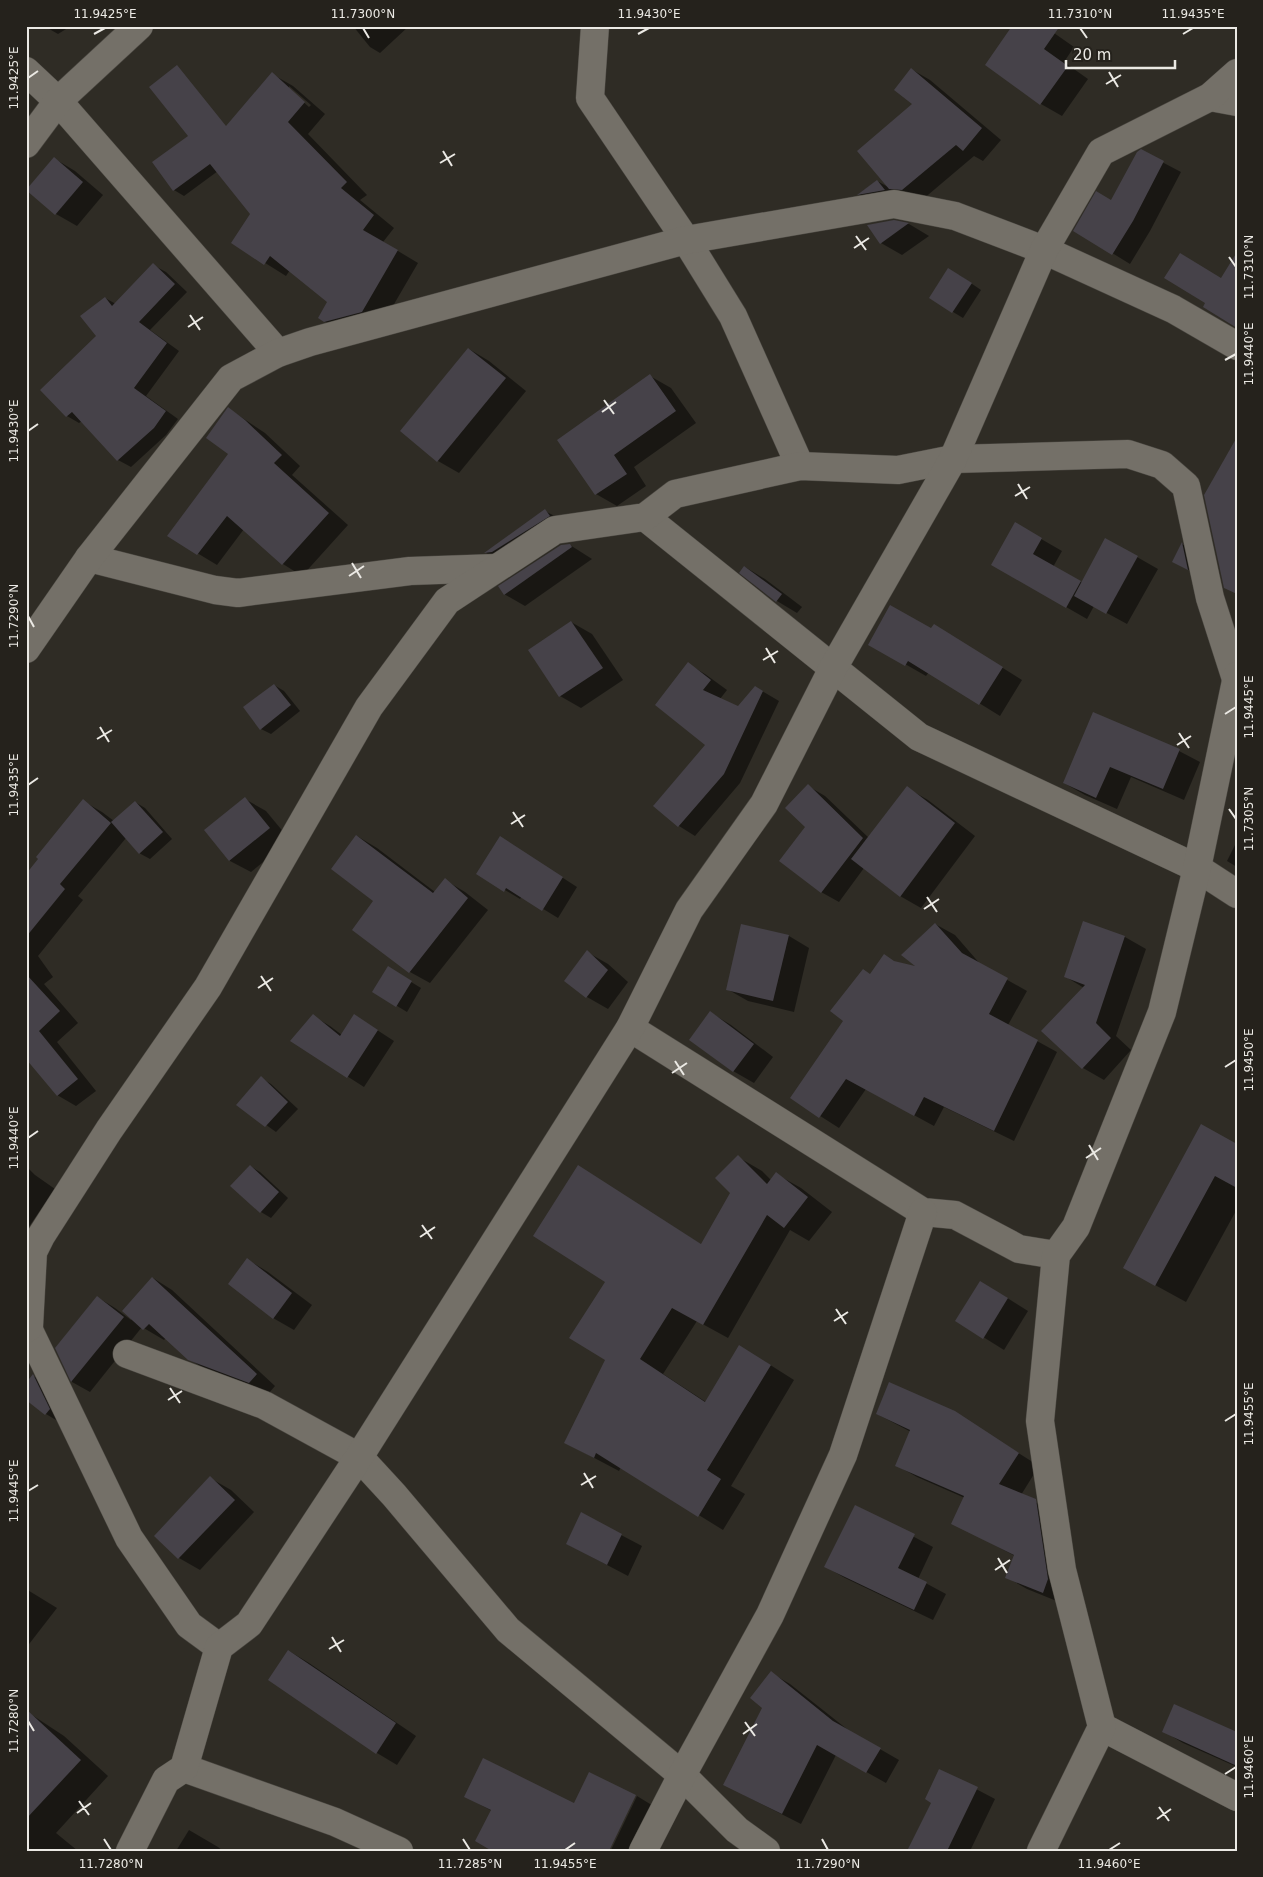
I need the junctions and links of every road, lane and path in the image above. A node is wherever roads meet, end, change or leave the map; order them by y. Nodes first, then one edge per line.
1 (139, 26) edge
2 (595, 26) edge
3 (26, 71) edge
4 (1237, 73) edge
5 (1210, 97) junction
6 (58, 101) junction
7 (1237, 102) edge
8 (26, 144) edge
9 (686, 240) junction
10 (1044, 250) junction
11 (1237, 346) edge
12 (278, 353) junction
13 (953, 459) junction
14 (800, 466) junction
15 (645, 517) junction
16 (89, 558) junction
17 (496, 568) junction
18 (26, 650) edge
19 (834, 668) junction
20 (1236, 678) edge
21 (1197, 868) junction
22 (1237, 894) edge
23 (630, 1028) junction
24 (923, 1212) junction
25 (1056, 1255) junction
26 (27, 1327) edge
27 (127, 1354) dead end
28 (358, 1458) junction
29 (219, 1647) junction
30 (1102, 1727) junction
31 (184, 1768) junction
32 (682, 1775) junction
33 (1237, 1797) edge
34 (130, 1851) edge
35 (400, 1851) edge
36 (643, 1851) edge
37 (766, 1851) edge
38 (1041, 1851) edge

1 - 6 street
2 - 9 street
3 - 6 street
4 - 5 street
5 - 7 street
5 - 10 street
6 - 8 street
6 - 12 street
9 - 10 street
9 - 12 street
9 - 14 street
10 - 11 street
10 - 13 street
12 - 16 street
13 - 14 street
13 - 19 street
13 - 20 street
14 - 15 street
15 - 17 street
15 - 19 street
16 - 17 street
16 - 18 street
17 - 26 street
19 - 21 street
19 - 23 street
20 - 21 street
21 - 22 street
21 - 25 street
23 - 24 street
23 - 28 street
24 - 25 street
24 - 32 street
25 - 30 street
26 - 29 street
27 - 28 street
28 - 29 street
28 - 32 street
29 - 31 street
30 - 33 street
30 - 38 street
31 - 34 street
31 - 35 street
32 - 36 street
32 - 37 street

